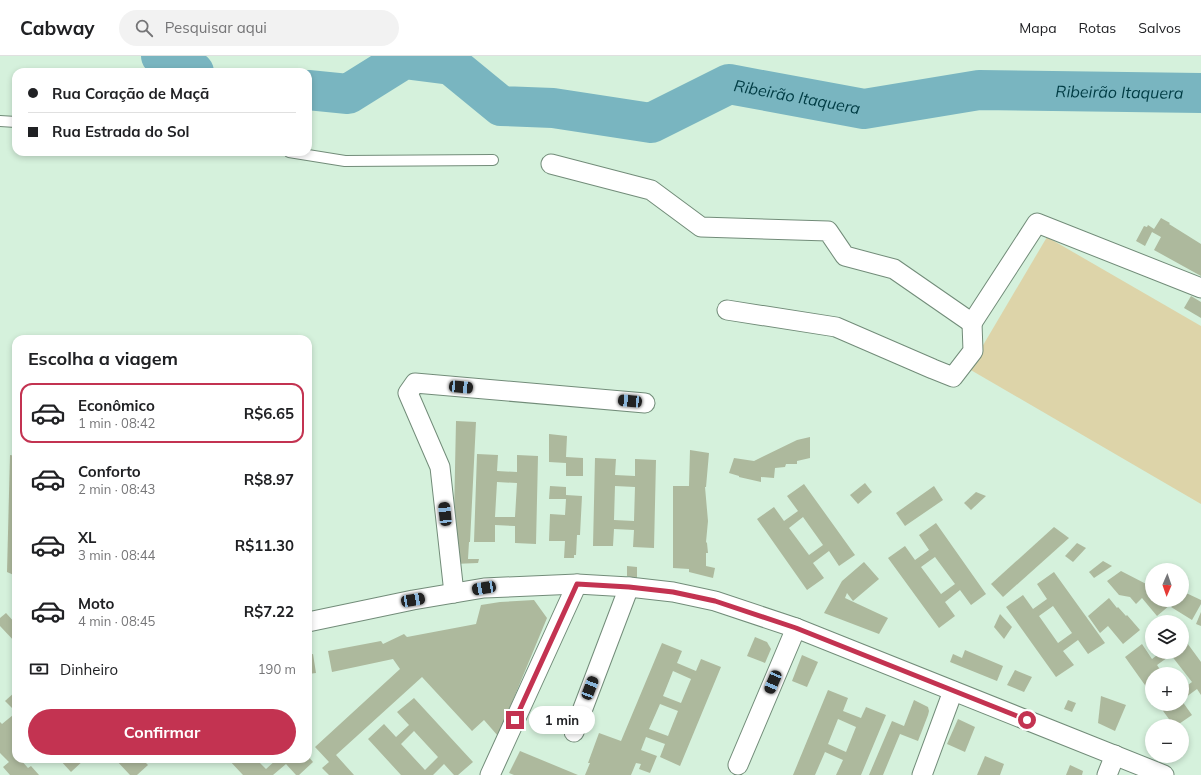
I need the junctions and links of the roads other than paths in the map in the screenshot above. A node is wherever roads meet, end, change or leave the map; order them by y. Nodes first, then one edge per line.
1 (0, 121) edge
2 (12, 122) edge
3 (312, 156) edge
4 (493, 160) dead end
5 (551, 164) dead end
6 (1201, 288) edge
7 (727, 310) dead end
8 (972, 323) junction
9 (645, 403) dead end
10 (577, 584) junction
11 (629, 587) junction
12 (454, 593) junction
13 (312, 621) edge
14 (796, 628) junction
15 (953, 691) junction
16 (574, 732) dead end
17 (1115, 755) junction
18 (738, 765) dead end
19 (490, 775) edge
20 (922, 775) edge
21 (1107, 775) edge
22 (1164, 775) edge

1 - 2 lane
3 - 4 lane
5 - 8 street
6 - 8 street
7 - 8 street
9 - 12 street
10 - 11 street
10 - 12 street
10 - 19 street
11 - 14 street
11 - 16 street
12 - 13 street
14 - 15 street
14 - 18 street
15 - 17 street
15 - 20 street
17 - 21 street
17 - 22 street

